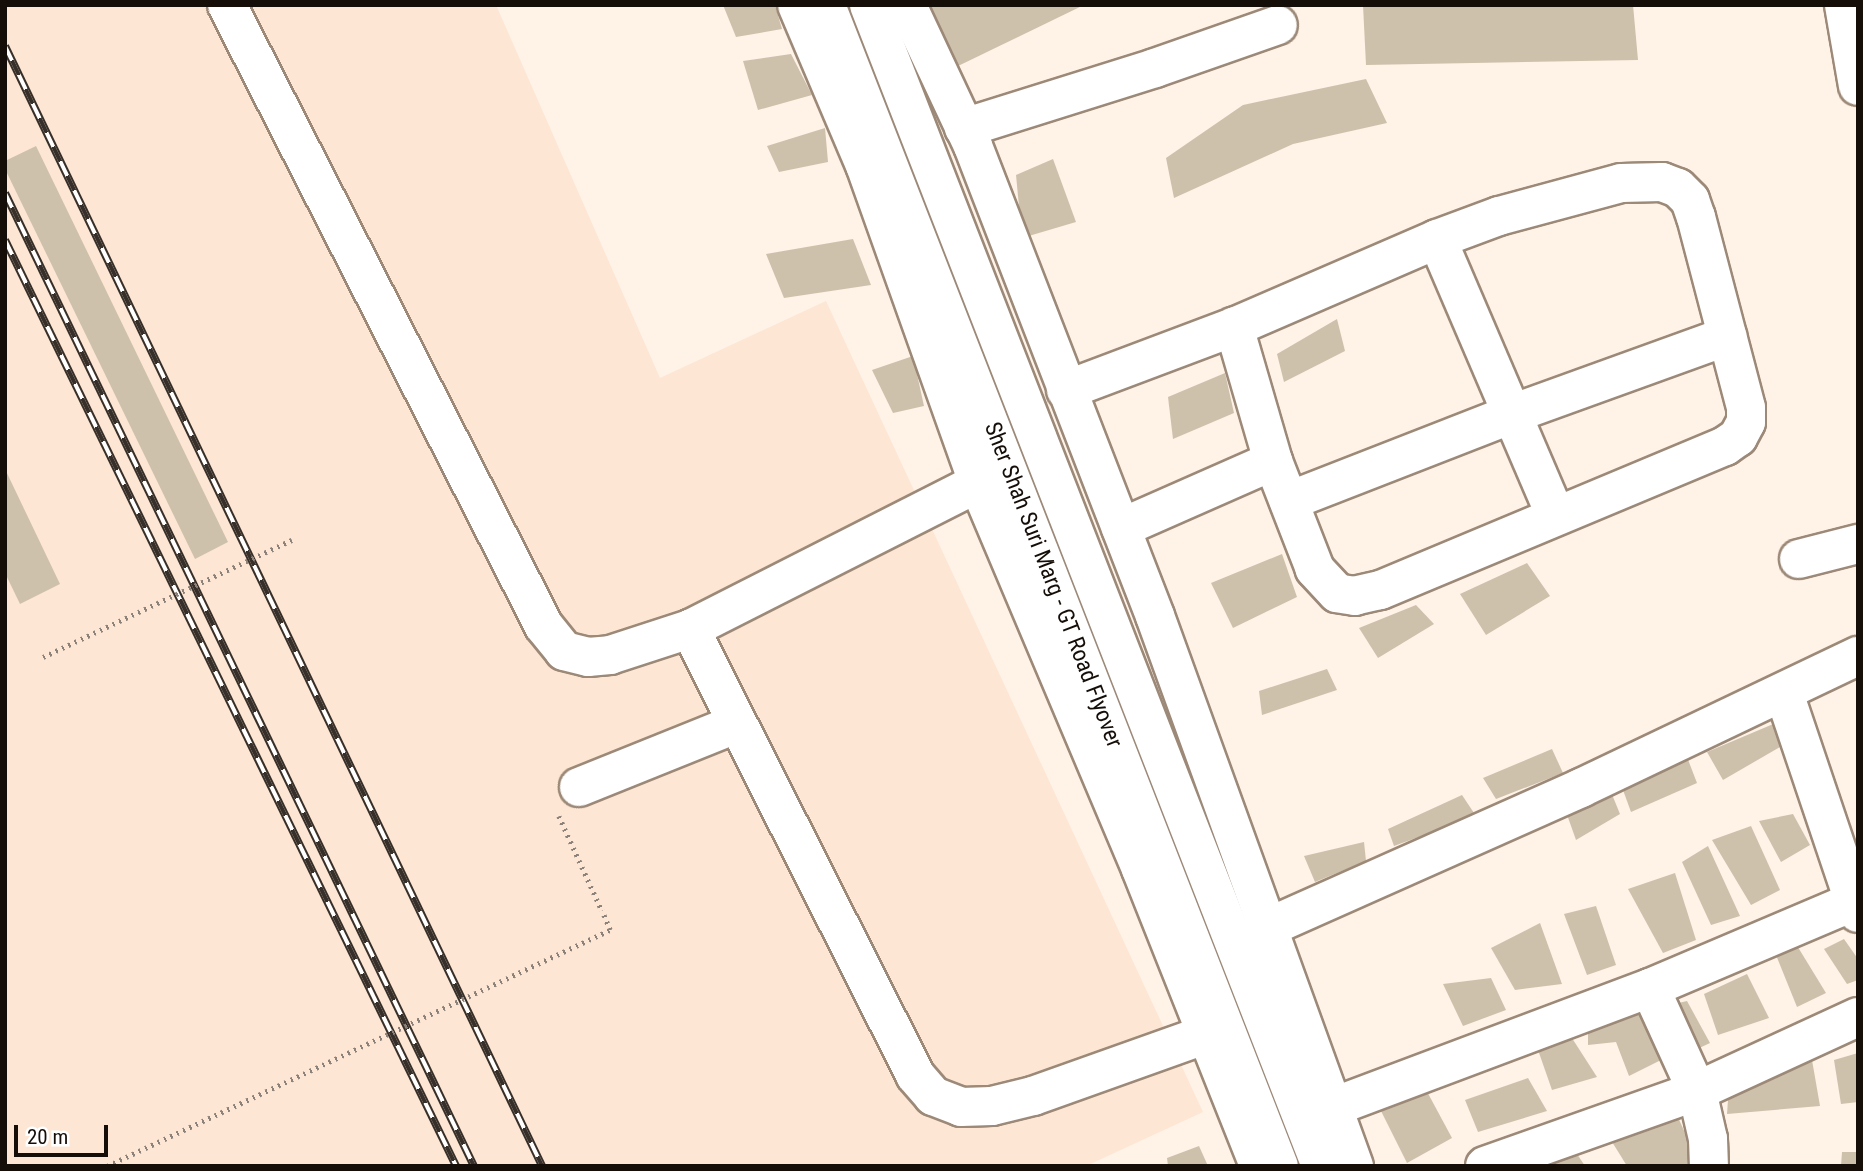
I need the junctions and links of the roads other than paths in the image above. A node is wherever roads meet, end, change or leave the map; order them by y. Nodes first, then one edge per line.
1 (227, 5) edge
2 (797, 5) edge
3 (826, 5) edge
4 (869, 5) edge
5 (907, 5) edge
6 (1844, 5) edge
7 (1278, 25) dead end
8 (1858, 86) edge
9 (964, 128) junction
10 (1437, 239) junction
11 (1234, 327) junction
12 (1727, 336) junction
13 (1066, 390) junction
14 (1513, 414) junction
15 (1273, 461) junction
16 (978, 483) junction
17 (1289, 501) junction
18 (1556, 516) junction
19 (1121, 528) junction
20 (1858, 544) edge
21 (1799, 559) dead end
22 (690, 629) junction
23 (1858, 656) edge
24 (1784, 693) junction
25 (736, 724) junction
26 (569, 801) road end
27 (1855, 908) edge
28 (1269, 927) junction
29 (1650, 988) junction
30 (1858, 1017) edge
31 (1207, 1034) junction
32 (1697, 1091) junction
33 (1333, 1107) junction
34 (1259, 1166) edge
35 (1279, 1166) edge
36 (1321, 1166) edge
37 (1354, 1166) edge
38 (1485, 1166) edge
39 (1709, 1166) edge

1 - 22 street
2 - 16 street
3 - 35 street, Sher Shah Suri Marg - GT Road Flyover
4 - 36 street, Sher Shah Suri Marg - GT Road Flyover
5 - 9 street
6 - 8 street
7 - 9 street
9 - 13 street
10 - 11 street
10 - 12 street
10 - 14 street
11 - 13 street
11 - 15 street
12 - 14 street
12 - 18 street
13 - 19 street
14 - 17 street
14 - 18 street
15 - 17 street
15 - 19 street
16 - 22 street
16 - 31 street
17 - 18 street
19 - 28 street
20 - 21 street
22 - 25 street
23 - 24 street
24 - 27 street
24 - 28 street
25 - 26 street
25 - 31 street
27 - 29 street
28 - 33 street
29 - 32 street
29 - 33 street
30 - 32 street
31 - 34 street
32 - 38 street
32 - 39 street
33 - 37 street

